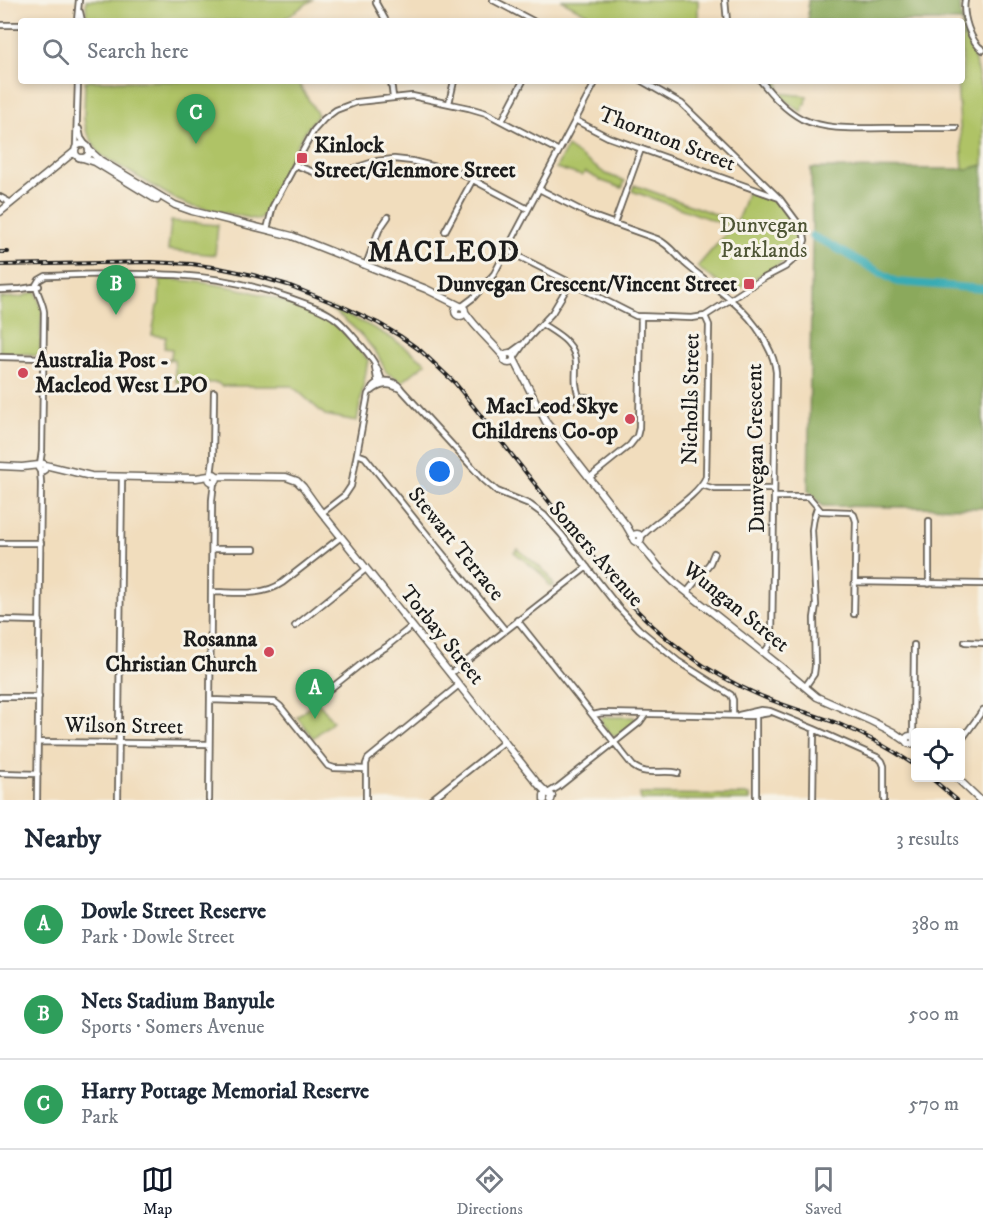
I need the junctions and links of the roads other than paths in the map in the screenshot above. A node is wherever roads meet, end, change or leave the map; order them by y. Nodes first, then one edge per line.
1 (376, 0) edge
2 (493, 0) edge
3 (725, 0) edge
4 (965, 0) edge
5 (79, 3) edge
6 (80, 18) edge
7 (384, 18) edge
8 (526, 18) edge
9 (727, 18) edge
10 (0, 25) edge
11 (18, 25) edge
12 (983, 50) edge
13 (78, 84) edge
14 (391, 84) edge
15 (453, 84) edge
16 (521, 84) edge
17 (594, 84) edge
18 (647, 84) edge
19 (764, 84) edge
20 (393, 97) junction
21 (449, 103) junction
22 (575, 120) junction
23 (502, 121) junction
24 (78, 123) junction
25 (956, 128) dead end
26 (87, 147) junction
27 (641, 149) junction
28 (559, 151) junction
29 (78, 153) junction
30 (295, 165) junction
31 (473, 180) junction
32 (763, 182) junction
33 (748, 187) junction
34 (768, 187) junction
35 (539, 189) junction
36 (764, 194) junction
37 (0, 197) edge
38 (780, 199) junction
39 (11, 203) junction
40 (528, 209) junction
41 (0, 213) edge
42 (388, 217) dead end
43 (247, 224) junction
44 (614, 224) junction
45 (267, 229) junction
46 (445, 231) dead end
47 (506, 250) junction
48 (366, 265) junction
49 (570, 283) junction
50 (37, 286) junction
51 (0, 290) edge
52 (731, 299) junction
53 (461, 310) junction
54 (705, 316) junction
55 (641, 318) junction
56 (542, 324) junction
57 (0, 357) edge
58 (43, 358) junction
59 (510, 358) junction
60 (380, 384) junction
61 (213, 392) dead end
62 (579, 397) junction
63 (586, 397) dead end
64 (573, 400) dead end
65 (357, 454) junction
66 (0, 466) edge
67 (42, 467) junction
68 (122, 477) junction
69 (213, 478) junction
70 (589, 478) junction
71 (702, 485) junction
72 (774, 489) junction
73 (774, 497) junction
74 (818, 508) junction
75 (320, 510) junction
76 (930, 521) dead end
77 (340, 537) junction
78 (638, 537) junction
79 (0, 543) edge
80 (41, 543) junction
81 (212, 549) junction
82 (254, 549) dead end
83 (714, 553) dead end
84 (587, 567) junction
85 (366, 569) junction
86 (855, 582) junction
87 (928, 584) junction
88 (983, 584) edge
89 (211, 592) junction
90 (687, 592) junction
91 (854, 614) dead end
92 (0, 620) edge
93 (517, 620) junction
94 (40, 621) junction
95 (295, 626) dead end
96 (412, 626) junction
97 (505, 630) junction
98 (965, 642) dead end
99 (983, 643) edge
100 (914, 645) dead end
101 (764, 653) junction
102 (450, 674) junction
103 (459, 685) junction
104 (805, 687) junction
105 (0, 697) edge
106 (39, 697) junction
107 (320, 697) dead end
108 (210, 700) junction
109 (983, 710) edge
110 (756, 713) junction
111 (645, 715) junction
112 (733, 715) junction
113 (595, 717) junction
114 (913, 728) edge
115 (814, 729) junction
116 (965, 735) edge
117 (911, 741) edge
118 (38, 742) junction
119 (504, 742) junction
120 (615, 742) junction
121 (119, 743) junction
122 (209, 744) junction
123 (366, 769) junction
124 (678, 772) dead end
125 (0, 773) edge
126 (38, 774) junction
127 (962, 782) edge
128 (548, 797) edge
129 (37, 800) edge
130 (118, 800) edge
131 (209, 800) edge
132 (366, 800) edge
133 (431, 800) edge
134 (756, 800) edge
135 (813, 800) edge
136 (884, 800) edge
137 (980, 800) edge

1 - 7 street
2 - 8 street
3 - 9 street
4 - 12 street
5 - 6 street
10 - 11 street
13 - 24 street
14 - 20 street
15 - 21 street
16 - 23 street
17 - 22 street
18 - 32 street
19 - 25 street
20 - 21 street
20 - 30 street
21 - 23 street
22 - 27 street, Thornton Street
22 - 28 street
23 - 28 street
24 - 26 street
24 - 29 street
26 - 29 street
26 - 29 street
26 - 43 street, Wungan Street
27 - 33 street, Thornton Street
27 - 44 street
28 - 35 street
29 - 39 street
29 - 43 street, Wungan Street
30 - 31 street
30 - 45 street
31 - 40 street
31 - 46 street
32 - 33 street, Thornton Street
32 - 34 street
33 - 36 street, Thornton Street
34 - 36 street
34 - 38 street
35 - 40 street
35 - 44 street, Dunvegan Crescent
36 - 38 street, Thornton Street
37 - 39 street
38 - 52 street
39 - 41 street
40 - 47 street
42 - 48 street
43 - 45 street, Wungan Street
44 - 52 street, Dunvegan Crescent
45 - 48 street, Wungan Street
47 - 49 street
47 - 53 street
48 - 53 street, Wungan Street
49 - 55 street
49 - 56 street
50 - 51 street
50 - 58 street
50 - 60 street
52 - 54 street
52 - 72 street, Dunvegan Crescent
53 - 59 street, Wungan Street
54 - 55 street
54 - 71 street, Nicholls Street
55 - 70 street
56 - 59 street
56 - 62 street
57 - 58 street
58 - 67 street
59 - 70 street, Wungan Street
60 - 65 street
60 - 84 street, Somers Avenue
61 - 69 street
62 - 63 street
62 - 64 street
65 - 75 street
65 - 97 street, Stewart Terrace
66 - 67 street
67 - 68 street
67 - 80 street
68 - 69 street
68 - 121 street
69 - 75 street, Torbay Street
69 - 81 street
70 - 78 street, Wungan Street
71 - 72 street
71 - 78 street, Nicholls Street
72 - 73 street, Dunvegan Crescent
73 - 74 street
73 - 101 street, Dunvegan Crescent
74 - 86 street
74 - 104 street
75 - 77 street, Torbay Street
76 - 87 street
77 - 85 street, Torbay Street
77 - 89 street
78 - 90 street, Wungan Street
79 - 80 street
80 - 94 street
81 - 82 street
81 - 89 street
83 - 90 street
84 - 93 street
84 - 112 street, Somers Avenue
85 - 95 street
85 - 96 street, Torbay Street
86 - 87 street
86 - 91 street
87 - 88 street
89 - 108 street
90 - 101 street, Wungan Street
92 - 94 street
93 - 97 street
93 - 113 street, Stewart Terrace
94 - 106 street
96 - 102 street, Torbay Street
96 - 107 street
97 - 102 street
98 - 99 street
100 - 114 street
101 - 104 street, Wungan Street
102 - 103 street, Torbay Street
103 - 119 street, Torbay Street
103 - 123 street
104 - 117 street, Wungan Street
105 - 106 street
106 - 118 street
108 - 122 street
108 - 123 street
109 - 116 street
110 - 112 street
110 - 115 street
110 - 134 street
111 - 112 street
111 - 113 street
111 - 120 street
113 - 120 street, Stewart Terrace
115 - 135 street
115 - 136 street
118 - 121 street, Wilson Street
118 - 126 street
119 - 128 street, Torbay Street
119 - 133 street
120 - 124 street, Stewart Terrace
120 - 128 street
121 - 122 street, Wilson Street
121 - 130 street
122 - 131 street
123 - 132 street
125 - 126 street
126 - 129 street
127 - 137 street

